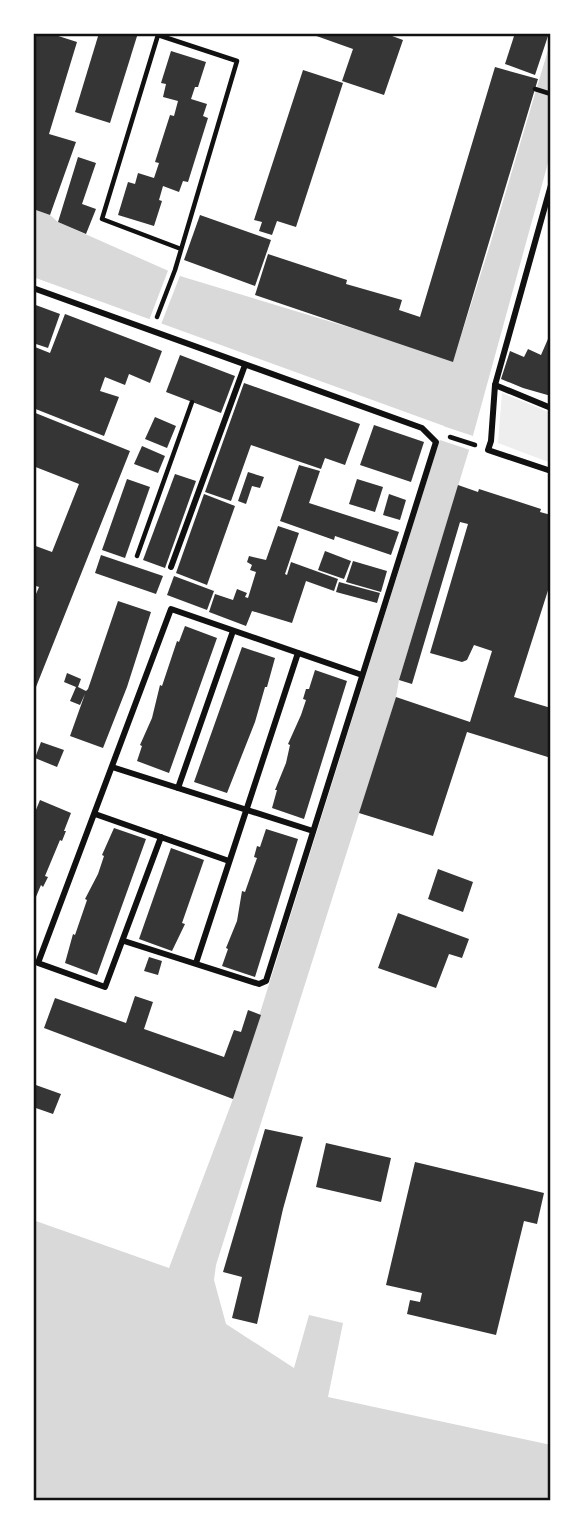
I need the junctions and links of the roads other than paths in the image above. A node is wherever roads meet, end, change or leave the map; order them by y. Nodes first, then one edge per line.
1 (551, 185) edge
2 (33, 288) edge
3 (245, 365) junction
4 (495, 385) junction
5 (551, 408) edge
6 (551, 471) edge
7 (171, 567) dead end
8 (233, 631) junction
9 (298, 653) junction
10 (362, 675) junction
11 (112, 767) junction
12 (178, 788) junction
13 (246, 810) junction
14 (94, 814) junction
15 (313, 831) junction
16 (161, 837) junction
17 (229, 861) junction
18 (124, 941) junction
19 (195, 963) junction

1 - 4 street
2 - 3 street
3 - 7 street
3 - 10 street
4 - 5 street
4 - 6 street
8 - 9 street
8 - 11 street
8 - 12 street
9 - 10 street
9 - 13 street
10 - 15 street
11 - 12 street
11 - 14 street
12 - 13 street
13 - 15 street
13 - 17 street
14 - 16 street
14 - 18 street
15 - 19 street
16 - 17 street
16 - 18 street
17 - 19 street
18 - 19 street

